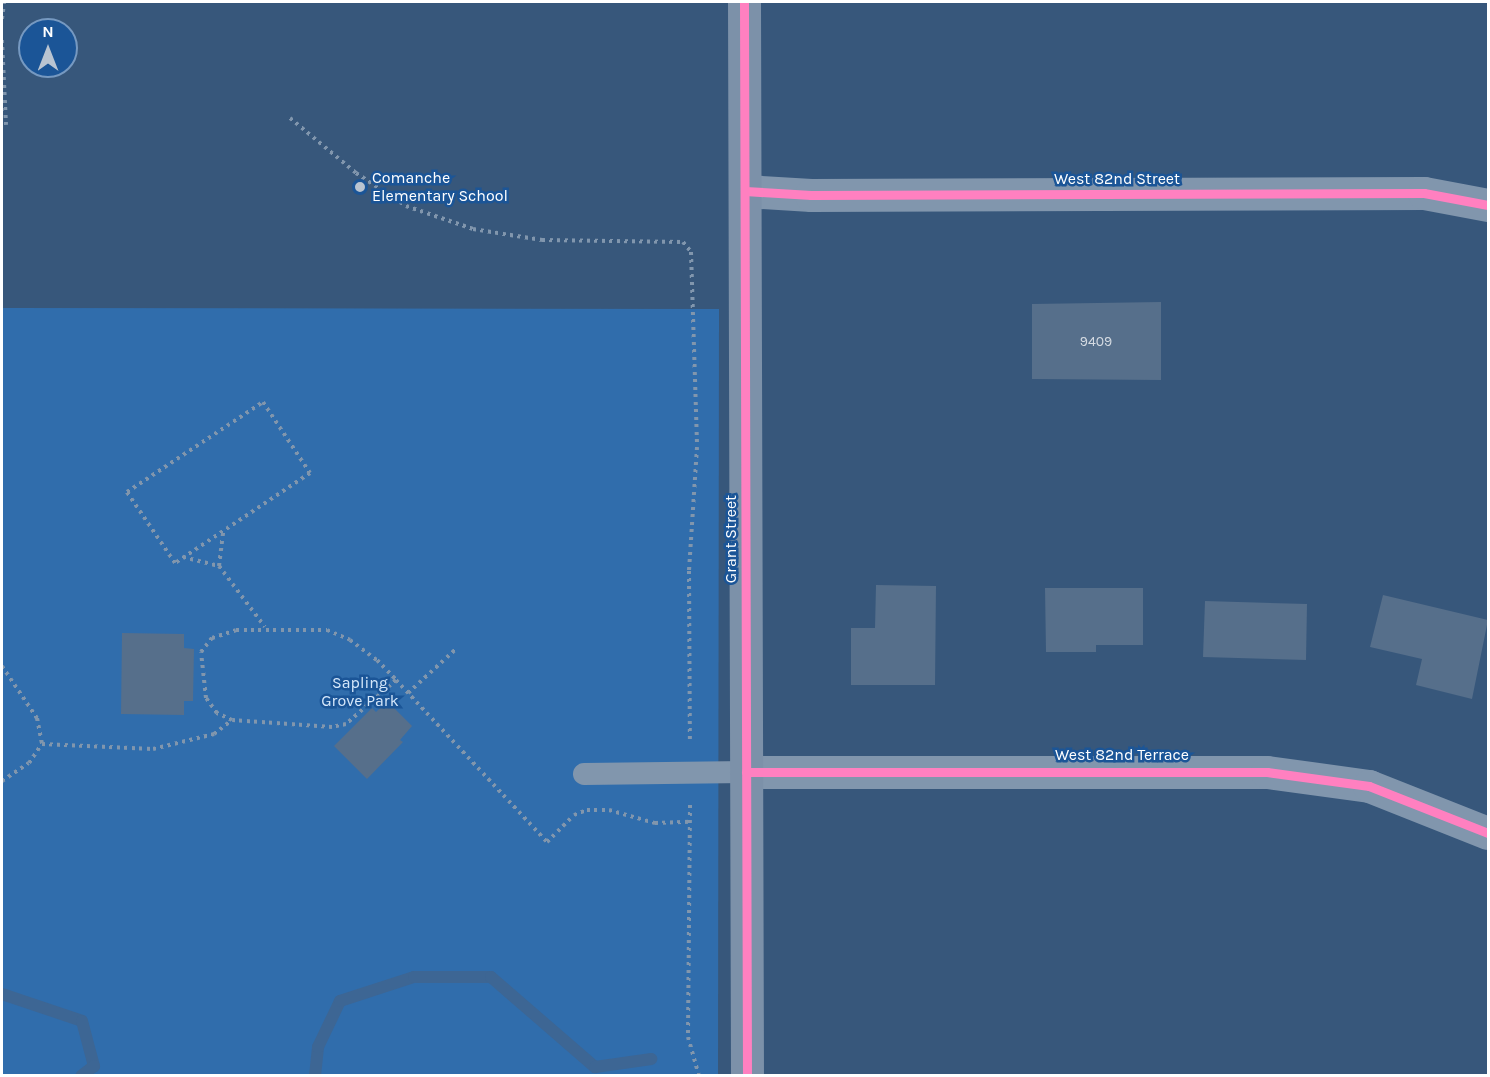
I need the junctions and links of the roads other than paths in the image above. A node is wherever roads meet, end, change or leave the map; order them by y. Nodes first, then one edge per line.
1 (744, 2) edge
2 (745, 190) junction
3 (1488, 205) edge
4 (747, 772) junction
5 (584, 774) dead end
6 (1488, 833) edge
7 (747, 1076) edge

1 - 2 street, Grant Street
2 - 3 street, West 82nd Street
2 - 4 street, Grant Street
4 - 5 lane
4 - 6 street, West 82nd Terrace
4 - 7 street, Grant Street

